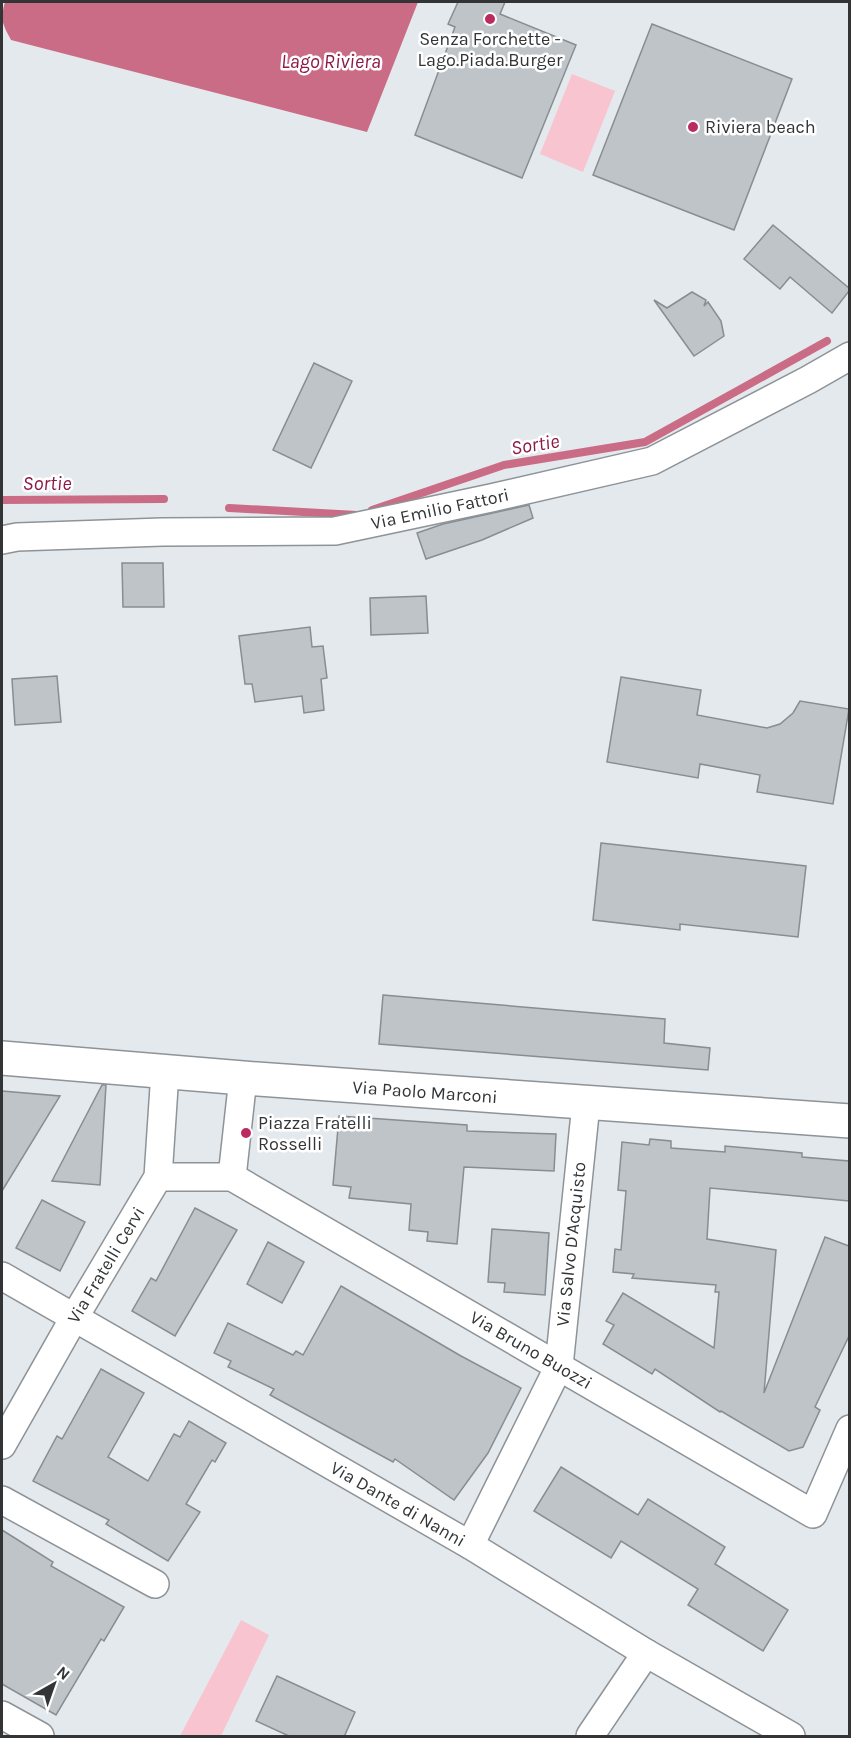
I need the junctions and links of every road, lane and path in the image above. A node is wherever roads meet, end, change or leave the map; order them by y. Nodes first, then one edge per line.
1 (849, 357) edge
2 (2, 540) edge
3 (2, 1058) edge
4 (165, 1072) junction
5 (243, 1078) junction
6 (586, 1104) junction
7 (849, 1121) edge
8 (158, 1177) junction
9 (232, 1177) junction
10 (2, 1276) edge
11 (74, 1318) junction
12 (559, 1366) junction
13 (849, 1429) edge
14 (2, 1444) edge
15 (2, 1500) edge
16 (470, 1545) junction
17 (155, 1584) dead end
18 (646, 1653) junction
19 (2, 1715) edge
20 (40, 1737) edge
21 (590, 1737) edge
22 (791, 1737) edge

1 - 2 street, Via Emilio Fattori
3 - 4 street, Via Paolo Marconi
4 - 5 street, Via Paolo Marconi
4 - 8 street, Via Fratelli Cervi
5 - 6 street, Via Paolo Marconi
5 - 9 street
6 - 7 street, Via Paolo Marconi
6 - 12 street, Via Salvo D'Acquisto
8 - 9 street
8 - 11 street, Via Fratelli Cervi
9 - 12 street, Via Bruno Buozzi
10 - 11 street, Via Dante di Nanni
11 - 14 street, Via Fratelli Cervi
11 - 16 street, Via Dante di Nanni
12 - 13 street, Via Bruno Buozzi
12 - 16 street, Via Salvo D'Acquisto
15 - 17 street
16 - 18 street, Via Dante di Nanni
18 - 21 street
18 - 22 street, Via Dante di Nanni
19 - 20 street

